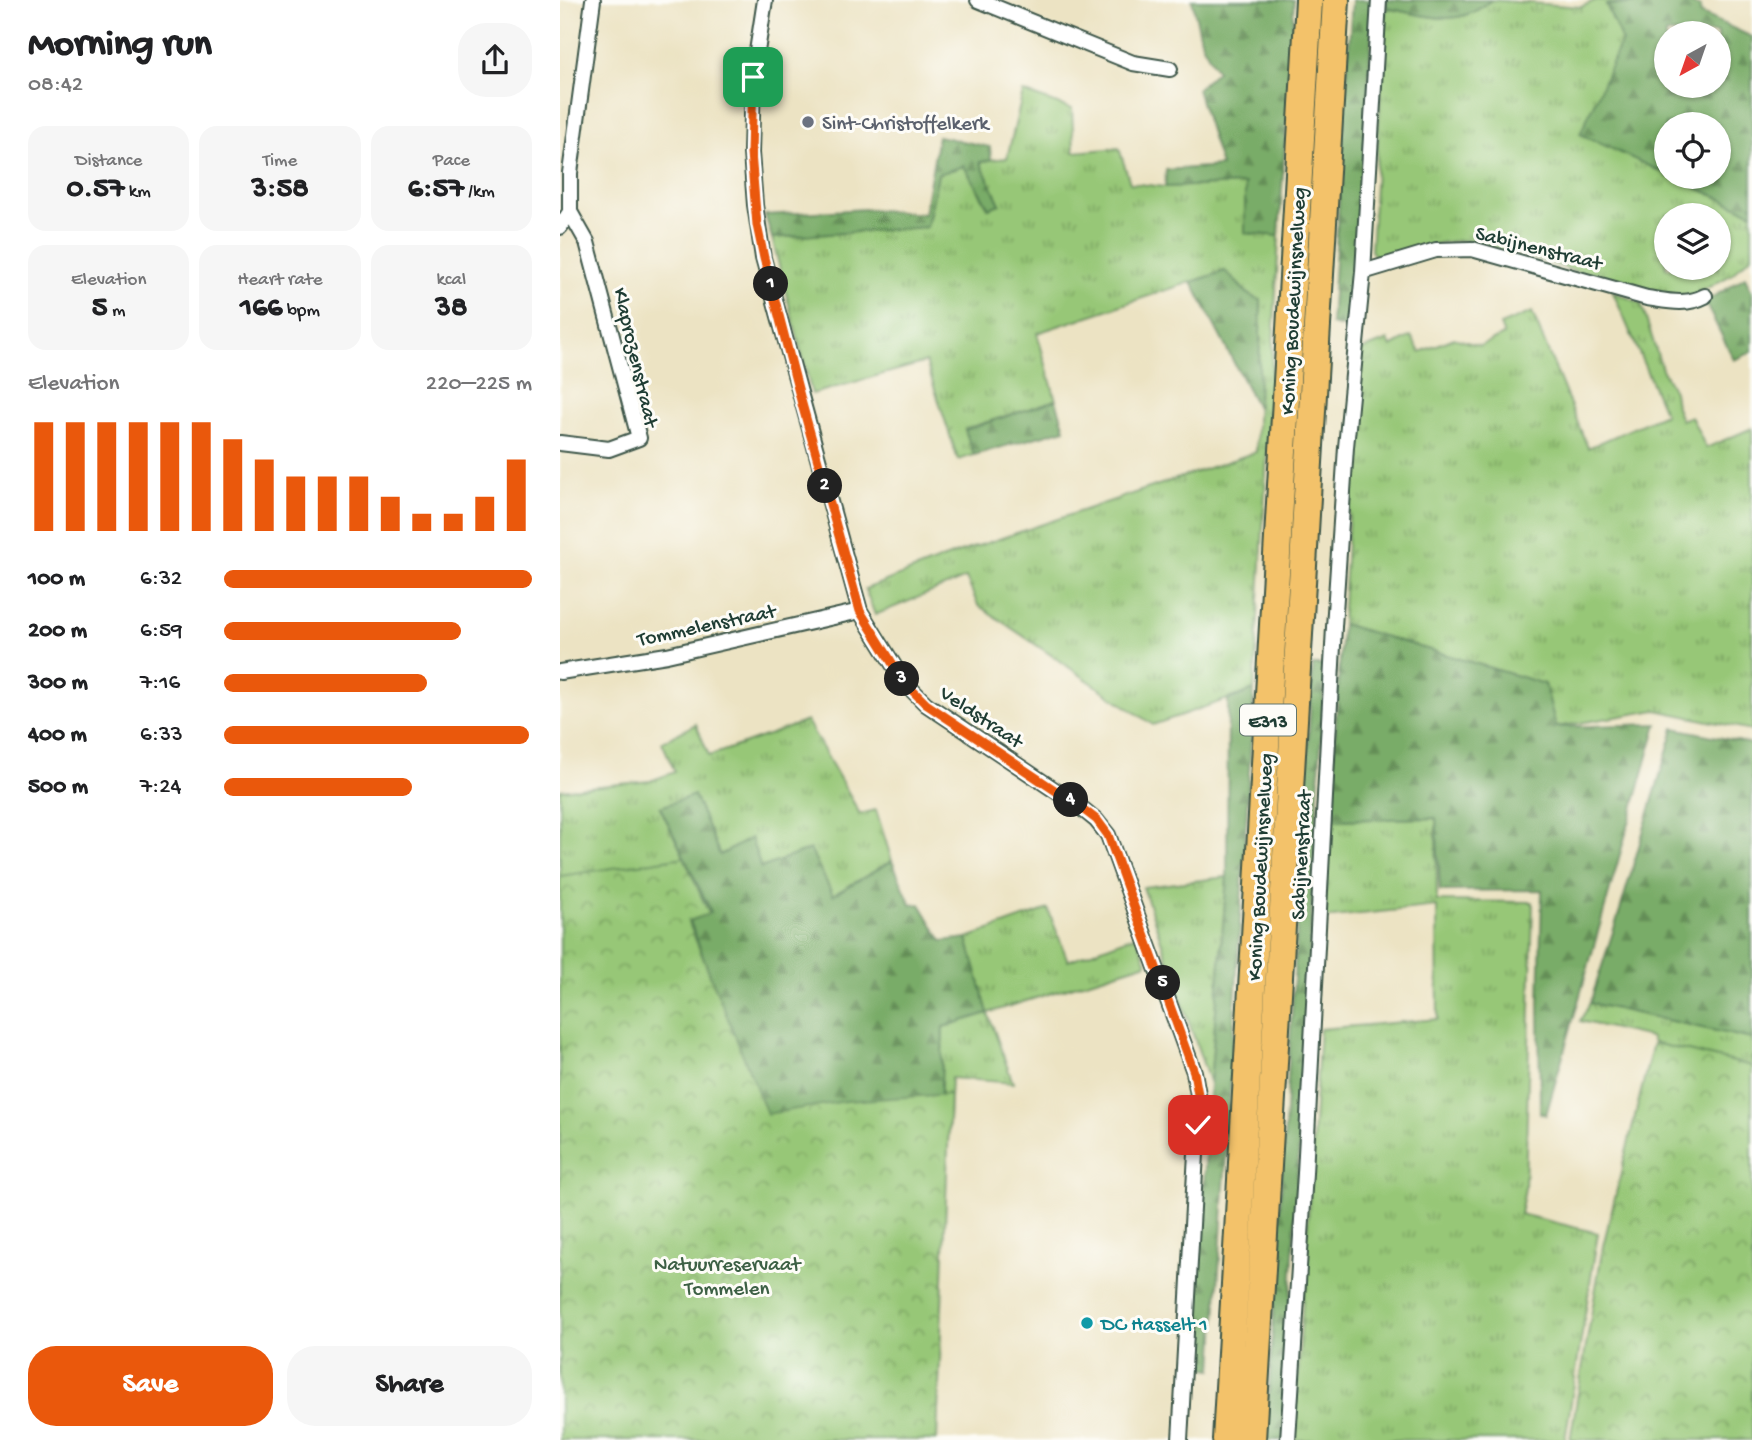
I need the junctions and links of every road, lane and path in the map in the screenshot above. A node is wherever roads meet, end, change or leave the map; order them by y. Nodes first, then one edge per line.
1 (593, 0) edge
2 (765, 0) edge
3 (978, 0) edge
4 (1309, 0) edge
5 (1336, 0) edge
6 (1379, 0) edge
7 (1170, 69) dead end
8 (570, 212) junction
9 (560, 228) edge
10 (1363, 272) junction
11 (1705, 296) dead end
12 (560, 443) edge
13 (860, 611) junction
14 (560, 672) edge
15 (1180, 1440) edge
16 (1226, 1440) edge
17 (1252, 1440) edge
18 (1288, 1440) edge

1 - 8 street, Klaprozenstraat
2 - 13 street, Veldstraat
3 - 7 street
4 - 16 highway, Koning Boudewijnsnelweg / E313
5 - 17 highway, Koning Boudewijnsnelweg / E313
6 - 10 street, Sabijnenstraat
8 - 9 street
8 - 12 street, Klaprozenstraat
10 - 11 street, Sabijnenstraat
10 - 18 street, Sabijnenstraat
13 - 14 street, Tommelenstraat
13 - 15 street, Veldstraat

